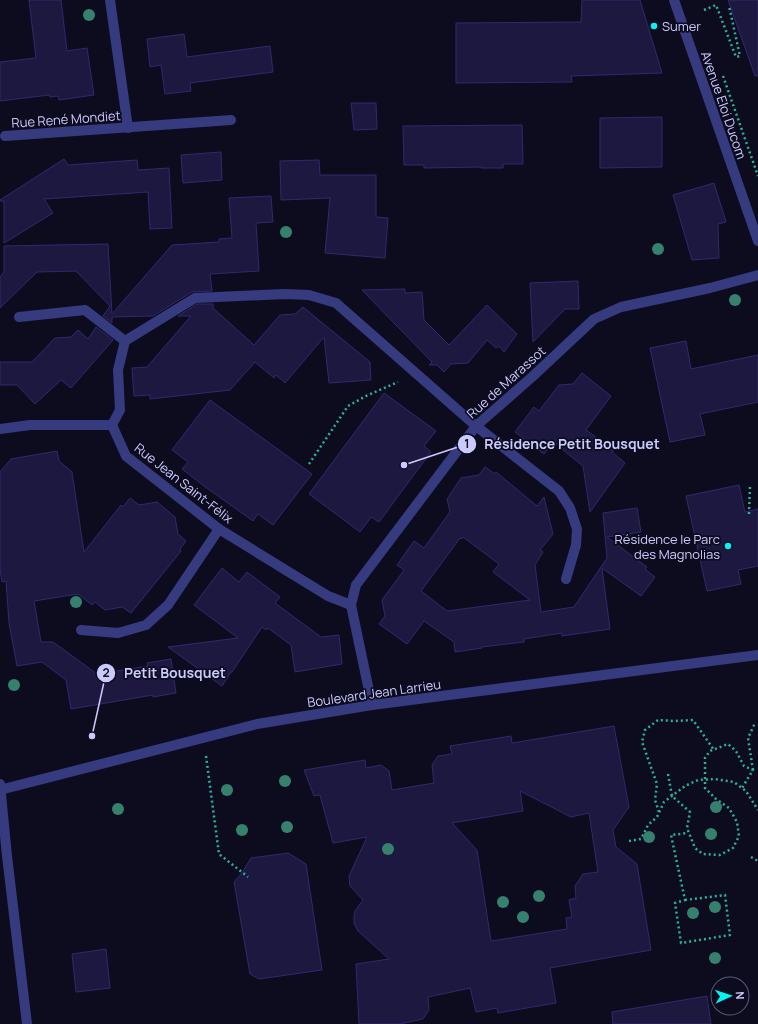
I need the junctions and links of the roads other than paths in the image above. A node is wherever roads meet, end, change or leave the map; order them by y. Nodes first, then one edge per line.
1 (110, 0) edge
2 (674, 0) edge
3 (231, 120) dead end
4 (128, 128) junction
5 (5, 136) dead end
6 (758, 241) edge
7 (758, 275) edge
8 (19, 317) dead end
9 (125, 341) junction
10 (112, 425) junction
11 (476, 426) junction
12 (0, 429) edge
13 (219, 529) junction
14 (566, 579) dead end
15 (351, 605) junction
16 (81, 630) dead end
17 (758, 655) edge
18 (372, 705) junction
19 (0, 788) edge
20 (27, 1024) edge

1 - 4 street, Rue René Mondiet
2 - 6 street, Avenue Eloi Ducom
3 - 4 street, Rue René Mondiet
4 - 5 street, Rue René Mondiet
7 - 11 street, Rue de Marassot
8 - 9 street
9 - 10 street
9 - 11 street
10 - 12 street
10 - 13 street, Rue Jean Saint-Félix
11 - 14 street
11 - 15 street, Rue de Marassot
13 - 15 street, Rue Jean Saint-Félix
13 - 16 street
15 - 18 street, Rue de Marassot
17 - 18 street, Boulevard Jean Larrieu
18 - 19 street, Boulevard Jean Larrieu
19 - 20 street

